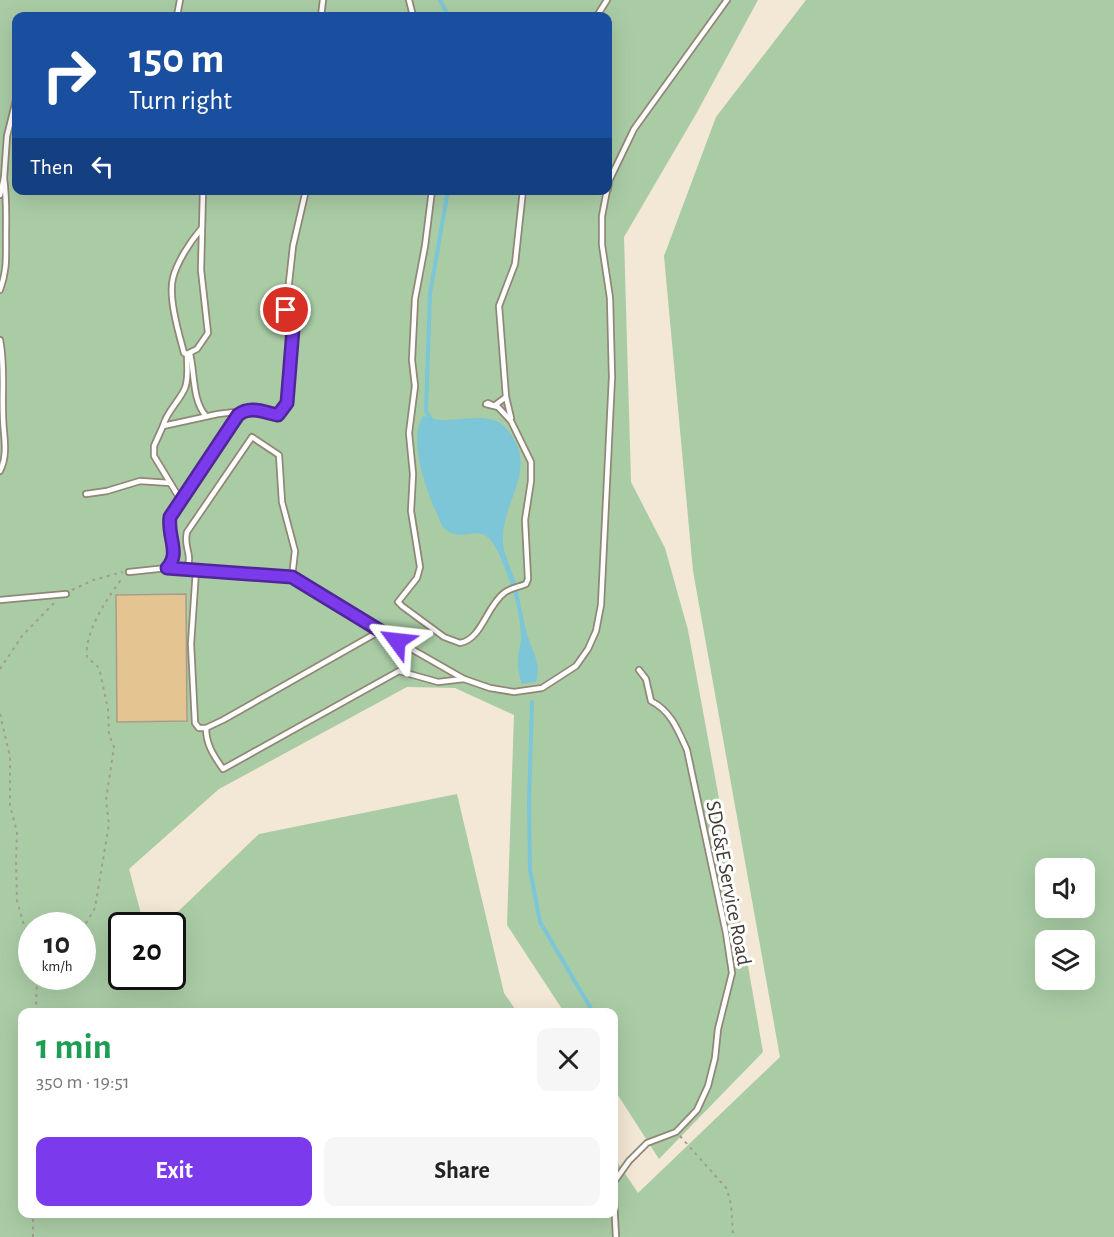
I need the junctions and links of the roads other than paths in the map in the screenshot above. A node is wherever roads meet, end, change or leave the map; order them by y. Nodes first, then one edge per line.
1 (727, 0) edge
2 (12, 116) edge
3 (612, 175) edge
4 (4, 178) junction
5 (0, 195) edge
6 (203, 195) edge
7 (305, 195) edge
8 (431, 195) edge
9 (522, 195) edge
10 (606, 195) edge
11 (201, 229) junction
12 (0, 290) edge
13 (0, 340) edge
14 (188, 354) junction
15 (506, 397) junction
16 (244, 411) junction
17 (206, 416) junction
18 (511, 421) junction
19 (163, 426) junction
20 (0, 471) edge
21 (170, 483) junction
22 (86, 494) dead end
23 (180, 499) junction
24 (167, 568) junction
25 (187, 570) junction
26 (196, 570) junction
27 (129, 572) road end
28 (292, 577) junction
29 (66, 594) road end
30 (0, 600) edge
31 (380, 631) junction
32 (639, 670) dead end
33 (464, 679) junction
34 (206, 729) junction
35 (618, 1176) edge
36 (615, 1218) edge
37 (616, 1237) edge

1 - 3 lane
2 - 4 lane
4 - 5 lane
4 - 12 lane
6 - 11 lane
7 - 16 lane
8 - 18 lane
9 - 15 lane
10 - 33 lane
11 - 14 lane
11 - 14 lane
13 - 20 lane
14 - 17 lane
14 - 19 lane
15 - 18 lane
15 - 18 lane
16 - 17 lane
16 - 23 lane
17 - 19 lane
19 - 21 lane
21 - 22 lane
21 - 23 lane
23 - 24 lane
24 - 25 lane
24 - 27 lane
25 - 26 lane
25 - 28 lane
26 - 28 lane
26 - 34 lane
28 - 31 lane
29 - 30 lane
31 - 33 lane
31 - 34 lane
32 - 35 lane, SDG&E Service Road
33 - 34 lane
36 - 37 lane

